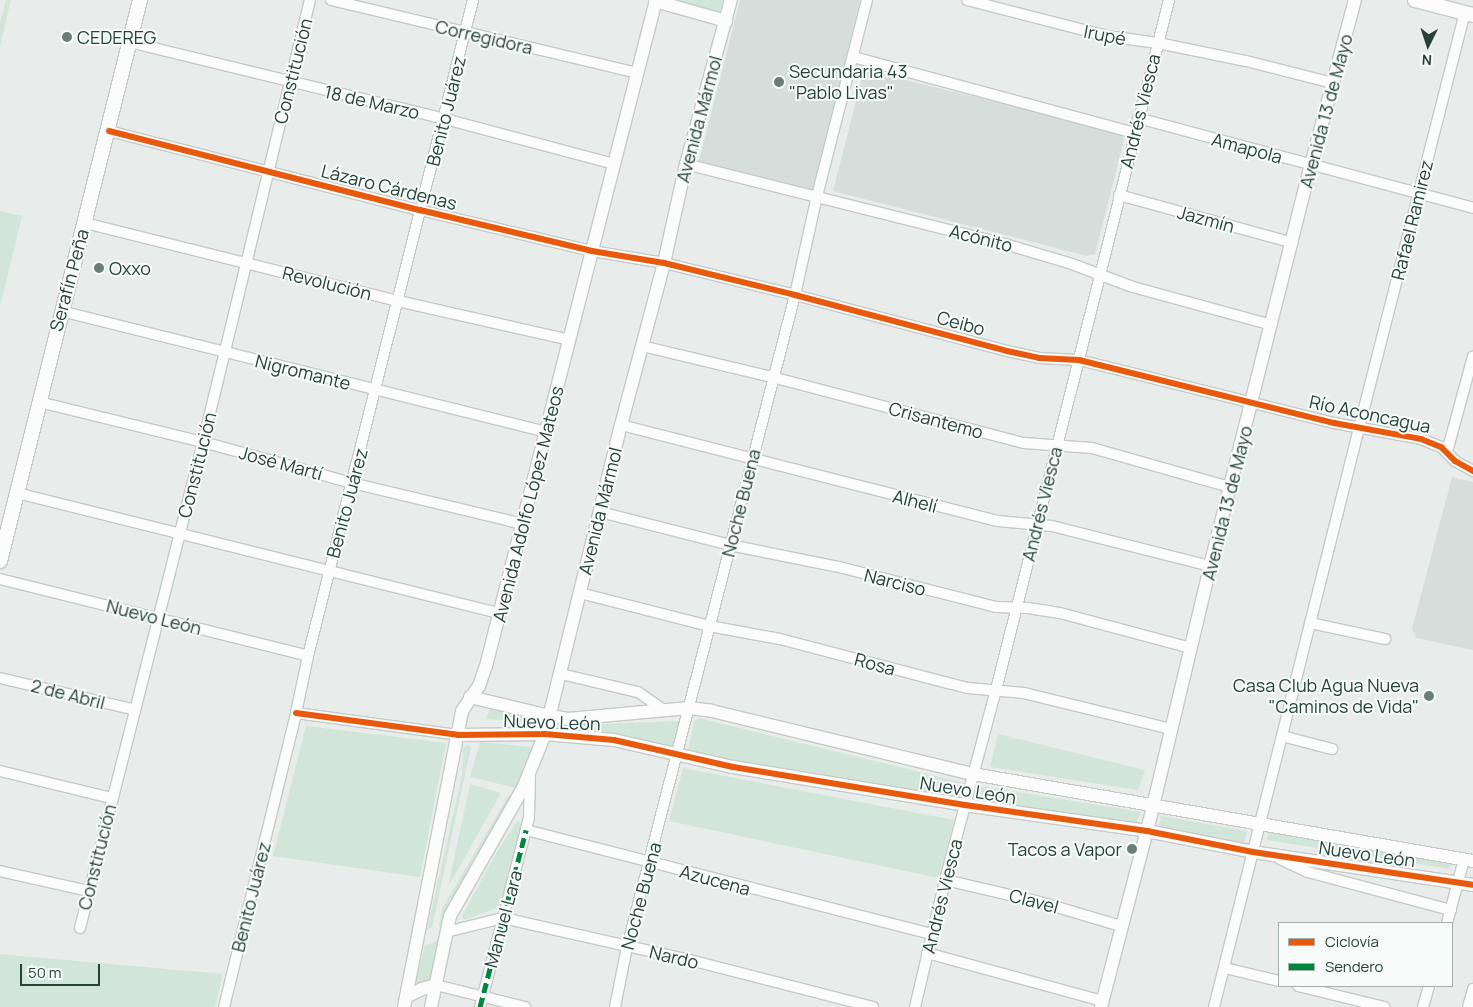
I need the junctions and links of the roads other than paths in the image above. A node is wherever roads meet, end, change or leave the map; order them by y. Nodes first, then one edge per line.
1 (140, 0) edge
2 (310, 0) edge
3 (331, 0) edge
4 (473, 0) edge
5 (731, 0) edge
6 (867, 0) edge
7 (967, 0) edge
8 (1168, 0) edge
9 (1355, 0) edge
10 (1415, 0) edge
11 (656, 1) edge
12 (1469, 14) edge
13 (726, 21) junction
14 (466, 33) junction
15 (129, 42) junction
16 (1158, 43) junction
17 (853, 56) junction
18 (637, 73) junction
19 (291, 82) junction
20 (1333, 84) junction
21 (1138, 118) junction
22 (445, 119) junction
23 (109, 131) junction
24 (1134, 133) junction
25 (614, 164) junction
26 (686, 164) junction
27 (1311, 166) junction
28 (268, 173) junction
29 (1419, 193) junction
30 (1119, 195) junction
31 (817, 196) junction
32 (1473, 208) edge
33 (420, 210) junction
34 (84, 223) junction
35 (1293, 242) junction
36 (592, 251) junction
37 (247, 263) junction
38 (664, 264) junction
39 (1098, 274) junction
40 (795, 295) junction
41 (398, 301) junction
42 (61, 311) junction
43 (1272, 324) junction
44 (570, 340) junction
45 (642, 346) junction
46 (224, 352) junction
47 (1473, 356) edge
48 (1078, 360) junction
49 (772, 377) junction
50 (1470, 381) edge
51 (376, 391) junction
52 (38, 402) junction
53 (1252, 403) junction
54 (621, 425) junction
55 (1358, 428) junction
56 (546, 432) junction
57 (203, 442) junction
58 (1057, 446) junction
59 (1447, 452) junction
60 (752, 460) junction
61 (1473, 471) edge
62 (352, 483) junction
63 (1230, 487) junction
64 (16, 493) junction
65 (600, 512) junction
66 (523, 524) junction
67 (1037, 525) junction
68 (180, 533) junction
69 (730, 545) junction
70 (0, 561) edge
71 (1210, 566) junction
72 (329, 572) junction
73 (0, 579) edge
74 (580, 593) junction
75 (1016, 607) junction
76 (500, 613) junction
77 (158, 618) junction
78 (1310, 623) junction
79 (709, 626) junction
80 (1385, 639) dead end
81 (1191, 648) junction
82 (308, 656) junction
83 (561, 674) junction
84 (0, 678) edge
85 (996, 690) junction
86 (470, 697) junction
87 (689, 708) junction
88 (135, 710) junction
89 (664, 710) junction
90 (296, 713) junction
91 (550, 716) junction
92 (1171, 729) junction
93 (545, 734) junction
94 (458, 735) junction
95 (1282, 736) junction
96 (1332, 749) dead end
97 (677, 756) junction
98 (0, 772) edge
99 (530, 773) junction
100 (973, 774) junction
101 (112, 798) junction
102 (966, 805) junction
103 (1153, 806) junction
104 (1259, 825) junction
105 (526, 830) junction
106 (1147, 831) junction
107 (1253, 852) junction
108 (1270, 854) junction
109 (1469, 860) edge
110 (650, 863) junction
111 (0, 871) edge
112 (945, 880) junction
113 (1458, 882) junction
114 (1473, 885) edge
115 (89, 891) junction
116 (1451, 910) junction
117 (503, 918) junction
118 (1447, 922) edge
119 (1122, 926) junction
120 (80, 928) dead end
121 (446, 932) junction
122 (932, 934) junction
123 (627, 947) junction
124 (928, 952) junction
125 (1225, 968) junction
126 (1278, 981) edge
127 (436, 985) junction
128 (1302, 987) edge
129 (1429, 987) edge
130 (1473, 989) edge
131 (483, 996) junction
132 (405, 1002) edge
133 (1102, 1004) edge
134 (224, 1007) edge
135 (431, 1007) edge
136 (480, 1007) edge
137 (525, 1007) edge
138 (615, 1007) edge
139 (872, 1007) edge
140 (916, 1007) edge
141 (1214, 1007) edge
142 (1384, 1007) edge
143 (1423, 1007) edge
144 (1468, 1007) edge

1 - 15 main road, Serafín Peña
2 - 19 street, Constitución
3 - 14 street, Corregidora
4 - 14 street, Benito Juárez
5 - 13 street, Avenida Mármol
6 - 17 street, Noche Buena
7 - 16 street, Irupé
8 - 16 street, Andrés Viesca
9 - 20 street, Avenida 13 de Mayo
10 - 12 main road
11 - 13 street
11 - 18 street, Avenida Adolfo López Mateos
12 - 29 street, Rafael Ramirez
13 - 26 street, Avenida Mármol
14 - 18 street, Corregidora
14 - 22 street, Benito Juárez
15 - 19 street, 18 de Marzo
15 - 23 main road, Serafín Peña
16 - 20 street, Irupé
16 - 21 street, Andrés Viesca
17 - 24 street
17 - 31 street, Noche Buena
18 - 25 street, Avenida Adolfo López Mateos
19 - 22 street, 18 de Marzo
19 - 28 street, Constitución
20 - 27 street, Avenida 13 de Mayo
21 - 24 street, Andrés Viesca
21 - 27 street, Amapola
22 - 25 street, 18 de Marzo
22 - 33 street, Benito Juárez
23 - 28 street, Lázaro Cárdenas
23 - 34 main road, Serafín Peña
24 - 30 street, Andrés Viesca
25 - 36 street, Avenida Adolfo López Mateos
26 - 31 street, Acónito
26 - 38 street, Avenida Mármol
27 - 29 street, Amapola
27 - 35 street, Avenida 13 de Mayo
28 - 33 street, Lázaro Cárdenas
28 - 37 street, Constitución
29 - 32 street, Amapola
29 - 55 street, Rafael Ramirez
30 - 35 street, Jazmín
30 - 39 street, Andrés Viesca
31 - 39 street, Acónito
31 - 40 street, Noche Buena
33 - 36 street, Lázaro Cárdenas
33 - 41 street, Benito Juárez
34 - 37 street, Revolución
34 - 42 main road, Serafín Peña
35 - 43 street, Avenida 13 de Mayo
36 - 38 street, Lázaro Cárdenas
36 - 44 street, Avenida Adolfo López Mateos
37 - 41 street, Revolución
37 - 46 street, Constitución
38 - 40 street, Ceibo
38 - 45 street, Avenida Mármol
39 - 43 street, Acónito
39 - 48 street, Andrés Viesca
40 - 48 street, Ceibo
40 - 49 street, Noche Buena
41 - 44 street, Revolución
41 - 51 street, Benito Juárez
42 - 46 street, Nigromante
42 - 52 main road, Serafín Peña
43 - 53 street, Avenida 13 de Mayo
44 - 56 street, Avenida Adolfo López Mateos
45 - 49 street, Crisantemo
45 - 54 street, Avenida Mármol
46 - 51 street, Nigromante
46 - 57 street, Constitución
47 - 50 street
48 - 53 street, Ceibo
48 - 58 street, Andrés Viesca
49 - 58 street, Crisantemo
49 - 60 street, Noche Buena
50 - 59 street
51 - 56 street, Nigromante
51 - 62 street, Benito Juárez
52 - 57 street, José Martí
52 - 64 main road, Serafín Peña
53 - 55 street, Río Aconcagua
53 - 63 street, Avenida 13 de Mayo
54 - 60 street, Alhelí
54 - 65 street, Avenida Mármol
55 - 59 street, Río Aconcagua
55 - 78 street, Rafael Ramirez
56 - 66 street, Avenida Adolfo López Mateos
57 - 62 street, José Martí
57 - 68 street, Constitución
58 - 63 street, Crisantemo
58 - 67 street, Andrés Viesca
59 - 61 street, Río Aconcagua
60 - 67 street, Alhelí
60 - 69 street, Noche Buena
62 - 66 street, José Martí
62 - 72 street, Benito Juárez
63 - 71 street, Avenida 13 de Mayo
64 - 68 street
64 - 70 main road, Serafín Peña
65 - 69 street, Narciso
65 - 74 street, Avenida Mármol
66 - 76 street, Avenida Adolfo López Mateos
67 - 71 street, Alhelí
67 - 75 street, Andrés Viesca
68 - 72 street
68 - 77 street, Constitución
69 - 75 street, Narciso
69 - 79 street, Noche Buena
71 - 81 street, Avenida 13 de Mayo
72 - 76 street
72 - 82 street, Benito Juárez
73 - 77 street, Nuevo León
74 - 79 street, Rosa
74 - 83 street, Avenida Mármol
75 - 81 street, Narciso
75 - 85 street, Andrés Viesca
76 - 86 street, Avenida Adolfo López Mateos
77 - 82 street, Nuevo León
77 - 88 street, Constitución
78 - 80 street
78 - 95 street, Rafael Ramirez
79 - 85 street, Rosa
79 - 87 street, Noche Buena
81 - 92 street, Avenida 13 de Mayo
82 - 90 street, Benito Juárez
83 - 89 street
83 - 91 street, Avenida Mármol
84 - 88 street, 2 de Abril
85 - 92 street, Rosa
85 - 100 street, Andrés Viesca
86 - 91 street, Nuevo León
86 - 94 street, Avenida Adolfo López Mateos
87 - 89 street, Nuevo León
87 - 97 street, Noche Buena
87 - 100 street, Nuevo León
88 - 101 street, Constitución
89 - 91 street, Nuevo León
90 - 94 street
90 - 134 street, Benito Juárez
91 - 93 street, Avenida Mármol
92 - 103 street, Avenida 13 de Mayo
93 - 94 street, Nuevo León
93 - 97 street, Nuevo León
93 - 99 street, Avenida Mármol
94 - 132 street, Avenida Adolfo López Mateos
95 - 96 street
95 - 104 street, Rafael Ramirez
97 - 102 street, Nuevo León
97 - 110 street, Noche Buena
98 - 101 street
99 - 105 street
99 - 121 street, Avenida Mármol
100 - 102 street, Andrés Viesca
100 - 103 street, Nuevo León
101 - 115 street, Constitución
102 - 106 street, Nuevo León
102 - 112 street, Andrés Viesca
103 - 104 street, Nuevo León
103 - 106 street, Avenida 13 de Mayo
104 - 107 street, Rafael Ramirez
104 - 109 street, Nuevo León
105 - 110 street, Azucena
105 - 117 street, Manuel Lara
106 - 107 street, Nuevo León
106 - 119 street, Avenida 13 de Mayo
107 - 108 street, Nuevo León
107 - 125 street, Rafael Ramirez
108 - 113 street, Nuevo León
108 - 116 street
109 - 113 street
110 - 122 street, Azucena
110 - 123 street, Noche Buena
111 - 115 street
112 - 119 street, Clavel
112 - 122 street, Andrés Viesca
113 - 114 street, Nuevo León
113 - 116 street
115 - 120 street, Constitución
116 - 118 street
117 - 121 street, Nardo
117 - 123 street, Nardo
117 - 131 street, Manuel Lara
119 - 133 street, Avenida 13 de Mayo
121 - 127 street, Avenida Mármol
122 - 124 street, Andrés Viesca
123 - 138 street, Noche Buena
123 - 139 street, Nardo
124 - 133 street
124 - 140 street, Andrés Viesca
125 - 126 street
125 - 141 street, Rafael Ramirez
127 - 131 street
127 - 132 street
127 - 135 street, Avenida Mármol
128 - 142 street
129 - 143 street
130 - 144 street
131 - 136 street, Manuel Lara
131 - 137 street

